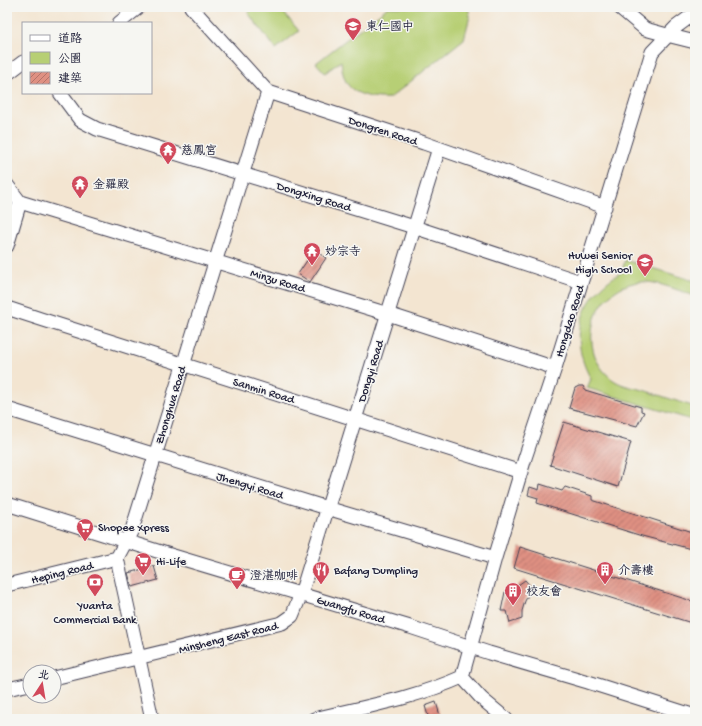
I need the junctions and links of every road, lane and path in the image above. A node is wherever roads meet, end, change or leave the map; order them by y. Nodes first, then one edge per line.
1 (139, 7) edge
2 (191, 7) edge
3 (618, 7) edge
4 (695, 13) edge
5 (120, 22) edge
6 (667, 35) junction
7 (695, 42) edge
8 (22, 63) edge
9 (7, 74) edge
10 (268, 92) junction
11 (61, 94) edge
12 (439, 148) junction
13 (242, 173) junction
14 (7, 185) edge
15 (20, 202) junction
16 (605, 207) junction
17 (414, 227) junction
18 (7, 246) edge
19 (215, 261) junction
20 (581, 282) junction
21 (7, 308) edge
22 (388, 314) junction
23 (183, 366) junction
24 (555, 368) junction
25 (7, 409) edge
26 (355, 419) junction
27 (155, 455) junction
28 (521, 472) junction
29 (7, 504) edge
30 (327, 508) junction
31 (126, 541) junction
32 (116, 558) junction
33 (495, 558) junction
34 (7, 585) edge
35 (301, 594) junction
36 (471, 647) junction
37 (138, 659) junction
38 (62, 676) edge
39 (462, 677) junction
40 (22, 686) edge
41 (7, 689) edge
42 (695, 716) edge
43 (152, 719) edge
44 (314, 719) edge
45 (506, 719) edge

1 - 5 street
2 - 10 street, Dongren Road
3 - 6 street
4 - 6 street, Hongdao Road
6 - 7 street
6 - 16 street, Hongdao Road
8 - 9 street
10 - 12 street, Dongren Road
10 - 13 street, Zhonghua Road
11 - 13 street, Dongxing Road
12 - 16 street, Dongren Road
12 - 17 street, Dongyi Road
13 - 17 street, Dongxing Road
13 - 19 street, Zhonghua Road
14 - 15 street
15 - 18 street
15 - 19 street, Minzu Road
16 - 20 street, Hongdao Road
17 - 20 street, Dongxing Road
17 - 22 street, Dongyi Road
19 - 22 street, Minzu Road
19 - 23 street, Zhonghua Road
20 - 24 street, Hongdao Road
21 - 23 street, Sanmin Road
22 - 24 street, Minzu Road
22 - 26 street, Dongyi Road
23 - 26 street, Sanmin Road
23 - 27 street, Zhonghua Road
24 - 28 street, Hongdao Road
25 - 27 street, Jhengyi Road
26 - 28 street, Sanmin Road
26 - 30 street, Dongyi Road
27 - 30 street, Jhengyi Road
27 - 31 street, Zhonghua Road
28 - 33 street, Hongdao Road
29 - 31 street, Guangfu Road
30 - 33 street, Jhengyi Road
30 - 35 street, Dongyi Road
31 - 32 street, Zhonghua Road
31 - 35 street, Guangfu Road
32 - 34 street, Heping Road
32 - 37 street
33 - 36 street, Hongdao Road
35 - 36 street, Guangfu Road
35 - 37 street, Minsheng East Road
36 - 39 street, Hongdao Road
36 - 42 street, Guangfu Road
37 - 38 street, Minsheng East Road
37 - 43 street
39 - 44 street
39 - 45 street
40 - 41 street

